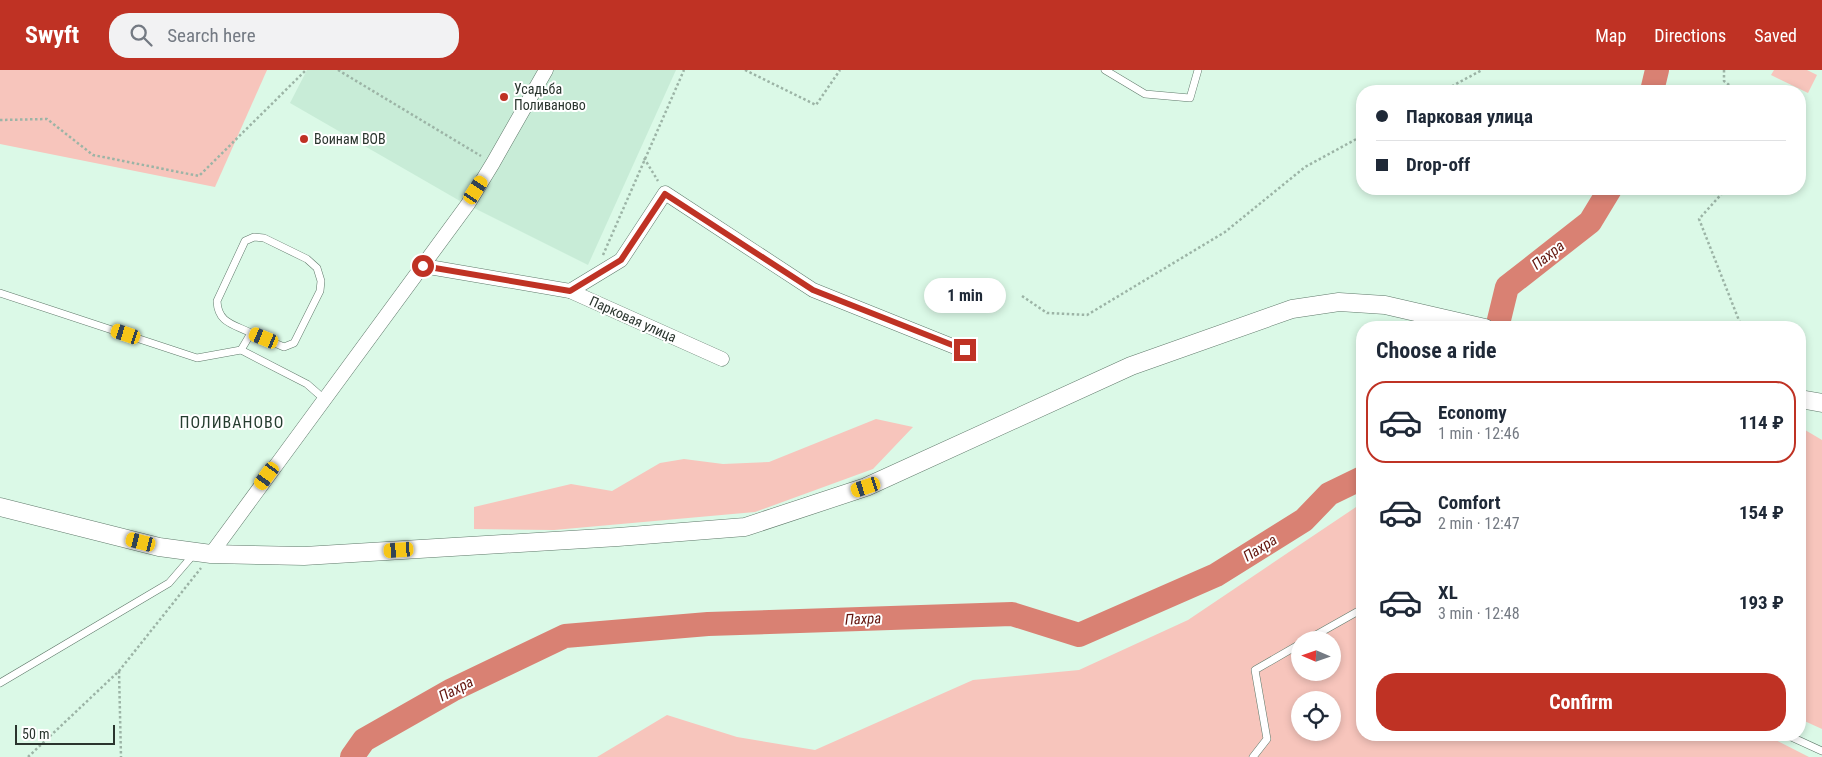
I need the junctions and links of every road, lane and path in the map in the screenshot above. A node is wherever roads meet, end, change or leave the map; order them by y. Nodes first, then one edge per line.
1 (306, 70) edge
2 (338, 70) edge
3 (546, 70) edge
4 (684, 70) edge
5 (745, 70) edge
6 (840, 70) edge
7 (1105, 70) edge
8 (1198, 70) edge
9 (1482, 70) edge
10 (1724, 70) edge
11 (1454, 85) edge
12 (1729, 85) edge
13 (0, 120) edge
14 (1356, 139) edge
15 (644, 158) junction
16 (494, 163) junction
17 (665, 194) junction
18 (1721, 195) edge
19 (423, 266) junction
20 (593, 277) junction
21 (570, 291) junction
22 (0, 293) edge
23 (1022, 296) dead end
24 (1455, 321) edge
25 (1739, 321) edge
26 (251, 333) junction
27 (242, 350) junction
28 (965, 350) dead end
29 (722, 358) dead end
30 (323, 398) junction
31 (1806, 400) edge
32 (1822, 404) edge
33 (0, 507) edge
34 (203, 554) junction
35 (1356, 611) edge
36 (1322, 631) edge
37 (1291, 649) edge
38 (119, 671) junction
39 (0, 684) edge
40 (1800, 741) edge
41 (1822, 751) edge
42 (28, 757) edge
43 (121, 757) edge
44 (1253, 757) edge

1 - 13 path
2 - 16 path
3 - 16 street
4 - 15 path
5 - 6 path
7 - 8 lane
9 - 11 path
10 - 12 path
14 - 23 path
15 - 17 path
15 - 20 path
16 - 19 street
17 - 20 street
17 - 28 street
18 - 25 path
19 - 21 street, Парковая улица
19 - 30 street
20 - 21 street
21 - 29 street, Парковая улица
22 - 27 lane
24 - 34 street
26 - 26 lane
26 - 27 lane
27 - 30 lane
30 - 34 street
31 - 32 street
33 - 34 street
34 - 38 path
34 - 39 lane
35 - 36 lane
37 - 44 lane
38 - 42 path
38 - 43 path
40 - 41 lane

